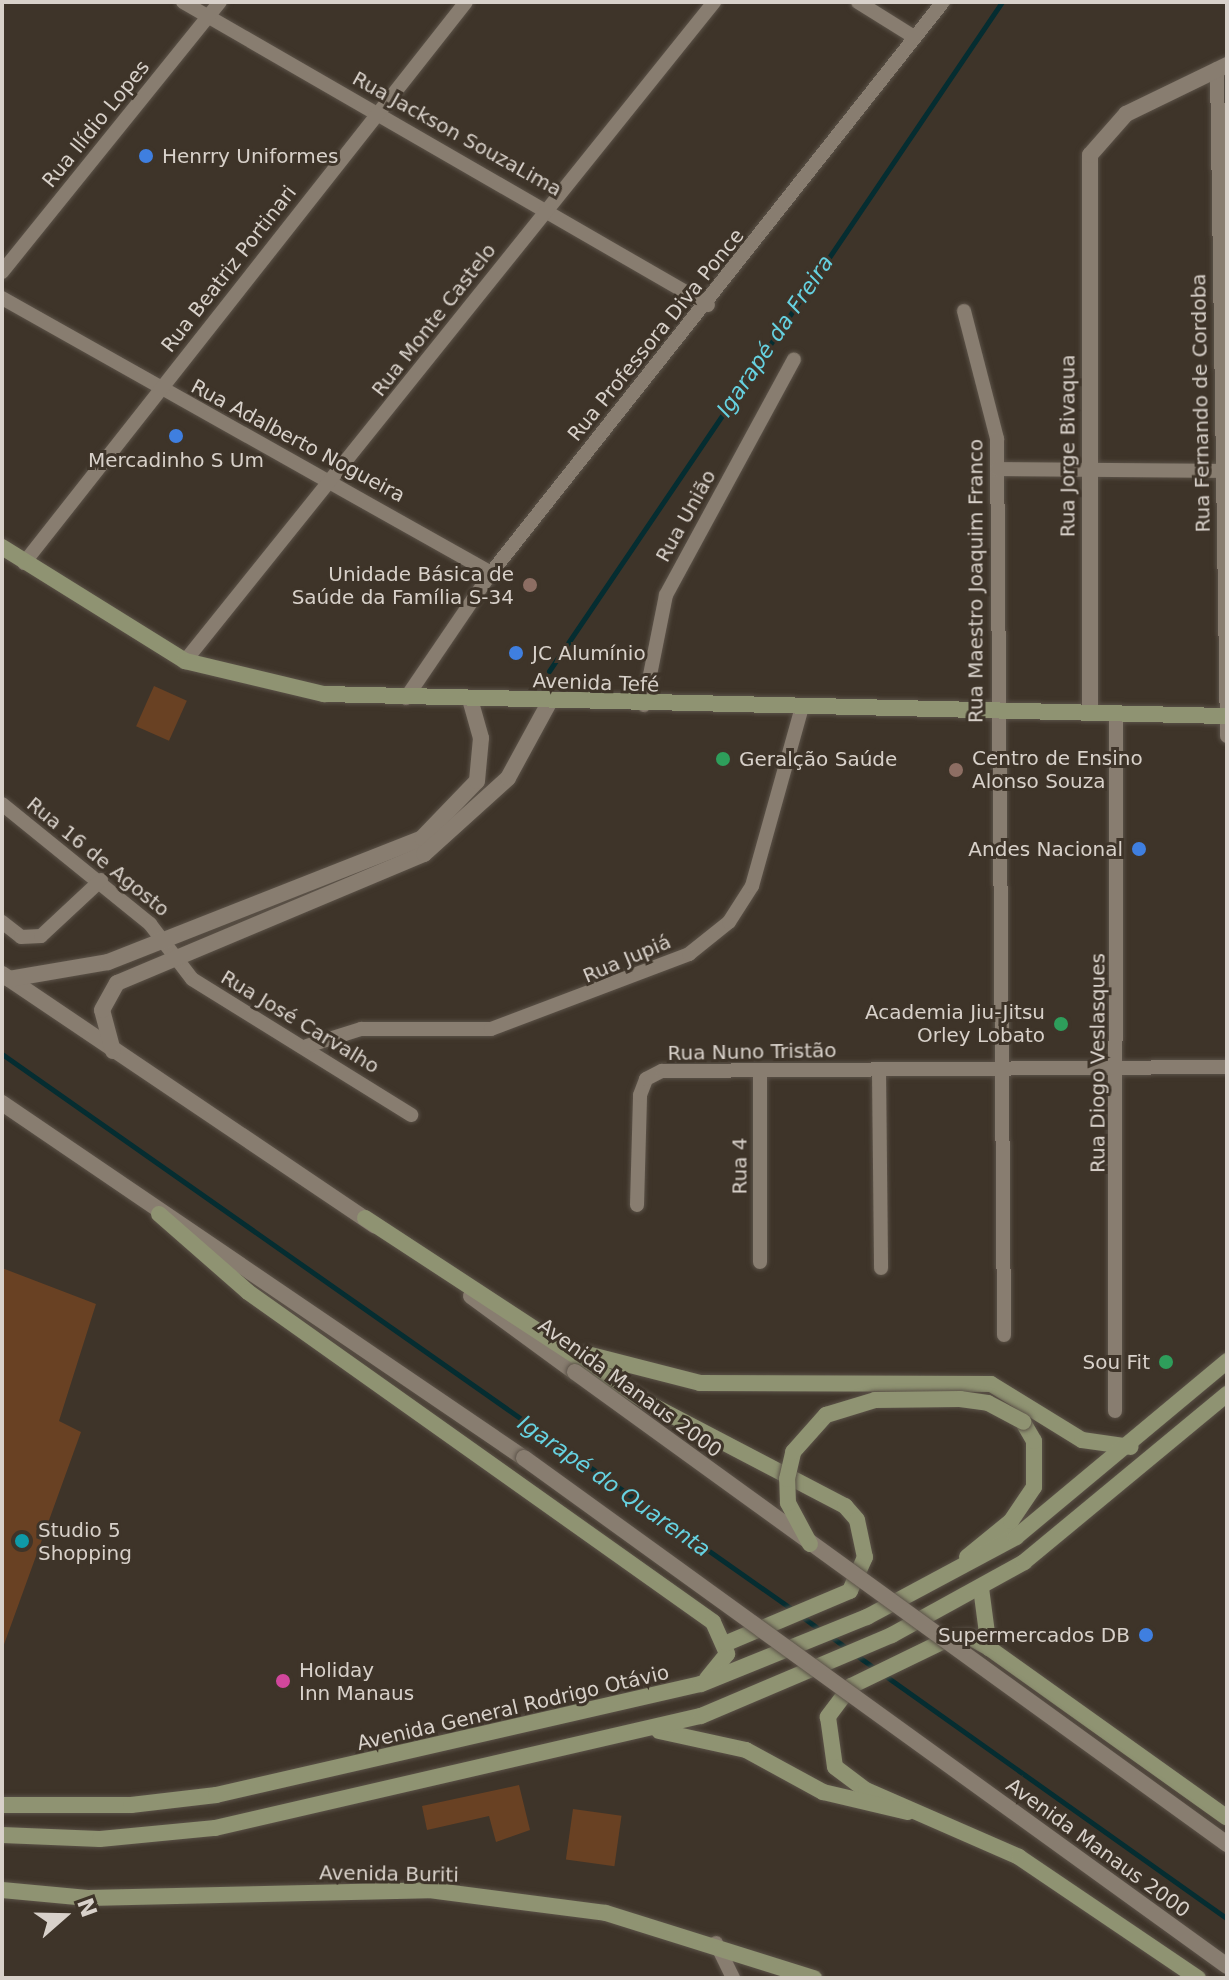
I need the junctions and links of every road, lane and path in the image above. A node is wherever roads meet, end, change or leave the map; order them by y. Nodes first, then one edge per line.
1 (183, 2) edge
2 (220, 2) edge
3 (466, 2) edge
4 (714, 2) edge
5 (858, 2) edge
6 (943, 2) edge
7 (208, 17) junction
8 (914, 37) junction
9 (1222, 67) edge
10 (379, 112) junction
11 (549, 208) junction
12 (2, 272) edge
13 (2, 298) edge
14 (708, 305) junction
15 (964, 311) dead end
16 (794, 359) dead end
17 (160, 389) junction
18 (997, 469) junction
19 (1089, 471) junction
20 (1225, 471) edge
21 (334, 479) junction
22 (2, 547) edge
23 (24, 563) junction
24 (491, 573) junction
25 (185, 661) junction
26 (406, 698) junction
27 (470, 699) junction
28 (550, 701) junction
29 (644, 705) junction
30 (802, 707) junction
31 (996, 710) junction
32 (1090, 713) junction
33 (1116, 715) junction
34 (1225, 716) edge
35 (1227, 736) edge
36 (2, 804) edge
37 (101, 880) junction
38 (2, 922) edge
39 (172, 948) junction
40 (6, 976) edge
41 (307, 1046) junction
42 (113, 1051) junction
43 (1119, 1067) junction
44 (1227, 1067) edge
45 (760, 1070) junction
46 (879, 1071) junction
47 (999, 1071) junction
48 (2, 1103) edge
49 (411, 1115) dead end
50 (637, 1205) dead end
51 (159, 1214) junction
52 (365, 1218) junction
53 (760, 1262) dead end
54 (881, 1268) dead end
55 (1004, 1335) dead end
56 (562, 1345) junction
57 (1227, 1361) edge
58 (1227, 1394) edge
59 (1115, 1411) dead end
60 (1131, 1447) junction
61 (810, 1544) junction
62 (940, 1579) junction
63 (981, 1588) junction
64 (727, 1643) junction
65 (989, 1648) junction
66 (701, 1684) junction
67 (657, 1731) junction
68 (2, 1805) edge
69 (925, 1814) junction
70 (1227, 1818) edge
71 (2, 1835) edge
72 (1227, 1844) edge
73 (2, 1890) edge
74 (716, 1942) junction
75 (1227, 1966) edge
76 (808, 1977) edge
77 (733, 1978) edge
78 (1198, 1978) edge

1 - 7 street, Rua Jackson SouzaLima
2 - 7 street, Rua Ilídio Lopes
3 - 10 street, Rua Beatriz Portinari
4 - 11 street, Rua Monte Castelo
5 - 8 street
6 - 8 street, Rua Professora Diva Ponce
7 - 10 street, Rua Jackson SouzaLima
7 - 12 street, Rua Ilídio Lopes
8 - 14 street, Rua Professora Diva Ponce
9 - 19 street, Rua Jorge Bivaqua
9 - 20 street, Rua Fernando de Cordoba
10 - 11 street, Rua Jackson SouzaLima
10 - 17 street, Rua Beatriz Portinari
11 - 14 street, Rua Jackson SouzaLima
11 - 21 street, Rua Monte Castelo
13 - 17 street, Rua Adalberto Nogueira
14 - 24 street, Rua Professora Diva Ponce
15 - 18 street, Rua Maestro Joaquim Franco
16 - 29 street, Rua União
17 - 21 street, Rua Adalberto Nogueira
17 - 23 street, Rua Beatriz Portinari
18 - 19 street
18 - 31 street, Rua Maestro Joaquim Franco
19 - 20 street
19 - 32 street, Rua Jorge Bivaqua
20 - 34 street, Rua Fernando de Cordoba
21 - 24 street, Rua Adalberto Nogueira
21 - 25 street, Rua Monte Castelo
22 - 23 main road, Avenida Tefé
23 - 25 main road, Avenida Tefé
24 - 26 street, Rua Professora Diva Ponce
25 - 26 main road, Avenida Tefé
26 - 27 main road, Avenida Tefé
27 - 28 main road, Avenida Tefé
27 - 39 street
28 - 29 main road, Avenida Tefé
28 - 39 street
29 - 30 main road, Avenida Tefé
30 - 31 main road, Avenida Tefé
30 - 41 street, Rua Jupiá
31 - 32 main road, Avenida Tefé
31 - 47 street, Rua Maestro Joaquim Franco
32 - 33 main road, Avenida Tefé
33 - 34 main road, Avenida Tefé
33 - 43 street, Rua Diogo Veslasques
34 - 35 street, Rua Fernando de Cordoba
36 - 37 street, Rua 16 de Agosto
37 - 38 street
37 - 39 street, Rua 16 de Agosto
39 - 40 street
39 - 41 street, Rua José Carvalho
39 - 42 street
40 - 42 street, Avenida Manaus 2000
41 - 49 street, Rua José Carvalho
42 - 52 street, Avenida Manaus 2000
43 - 44 street, Rua Nuno Tristão
43 - 47 street, Rua Nuno Tristão
43 - 59 street, Rua Diogo Veslasques
45 - 46 street, Rua Nuno Tristão
45 - 50 street, Rua Nuno Tristão
45 - 53 street, Rua 4
46 - 47 street, Rua Nuno Tristão
46 - 54 street
47 - 55 street, Rua Maestro Joaquim Franco
48 - 51 street, Avenida Manaus 2000
51 - 64 main road
51 - 75 street, Avenida Manaus 2000, bridge
52 - 56 main road
52 - 61 street, Avenida Manaus 2000, bridge
56 - 60 main road
56 - 64 main road
57 - 60 main road, Avenida General Rodrigo Otávio
58 - 63 main road
60 - 62 main road, Avenida General Rodrigo Otávio
61 - 62 main road, bridge
61 - 72 street, Avenida Manaus 2000, bridge
62 - 66 main road, Avenida General Rodrigo Otávio
63 - 65 main road
63 - 67 main road
64 - 66 main road
65 - 69 main road
65 - 70 main road
66 - 68 main road, Avenida General Rodrigo Otávio
67 - 69 main road
67 - 71 main road
69 - 78 main road
73 - 74 main road, Avenida Buriti
74 - 76 main road, Avenida Buriti
74 - 77 street

